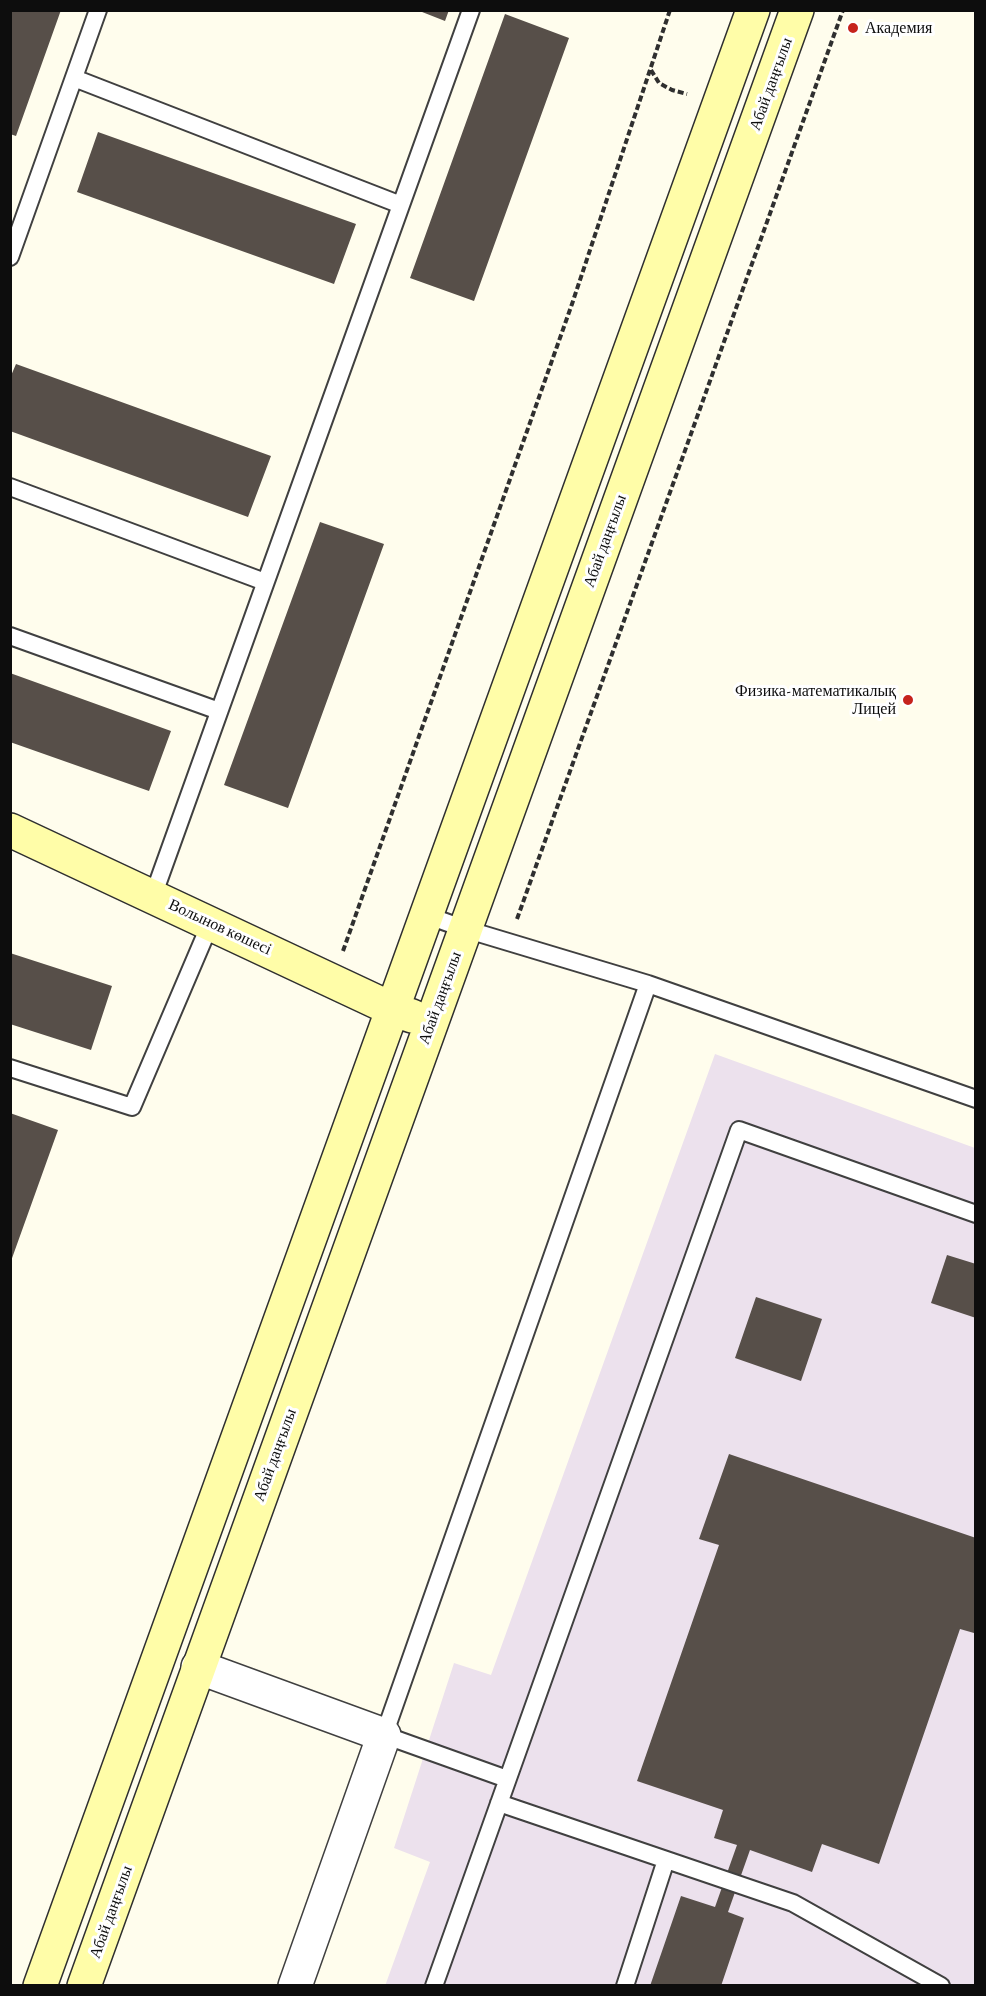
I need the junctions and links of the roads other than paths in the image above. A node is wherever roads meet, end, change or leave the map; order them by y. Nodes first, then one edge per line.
1 (98, 10) edge
2 (471, 10) edge
3 (753, 10) edge
4 (797, 10) edge
5 (74, 78) junction
6 (401, 205) junction
7 (10, 257) edge
8 (10, 487) edge
9 (265, 582) junction
10 (10, 636) edge
11 (219, 711) junction
12 (10, 830) edge
13 (153, 896) junction
14 (426, 915) junction
15 (211, 922) junction
16 (465, 929) junction
17 (648, 984) junction
18 (392, 1009) junction
19 (431, 1023) junction
20 (10, 1068) edge
21 (975, 1099) edge
22 (975, 1214) edge
23 (198, 1667) junction
24 (384, 1735) junction
25 (507, 1779) junction
26 (499, 1803) junction
27 (666, 1860) junction
28 (40, 1986) edge
29 (84, 1986) edge
30 (295, 1986) edge
31 (434, 1986) edge
32 (625, 1986) edge
33 (941, 1986) edge

1 - 5 lane
2 - 6 lane
3 - 14 main road
4 - 16 main road, Абай даңғылы
5 - 6 lane
5 - 7 lane
6 - 9 lane
8 - 9 lane
9 - 11 lane
10 - 11 lane
11 - 13 lane
12 - 13 main road, Волынов көшесі
13 - 15 main road, Волынов көшесі
14 - 16 lane
14 - 18 main road
15 - 18 main road, Волынов көшесі
15 - 20 lane
16 - 17 lane
16 - 19 main road, Абай даңғылы
17 - 21 lane
17 - 24 lane
18 - 19 main road, Волынов көшесі
18 - 28 main road
19 - 23 main road, Абай даңғылы
22 - 25 lane
23 - 24 street
23 - 29 main road, Абай даңғылы
24 - 25 lane
24 - 30 street
25 - 26 lane
26 - 27 lane
26 - 31 lane
27 - 32 lane
27 - 33 lane

